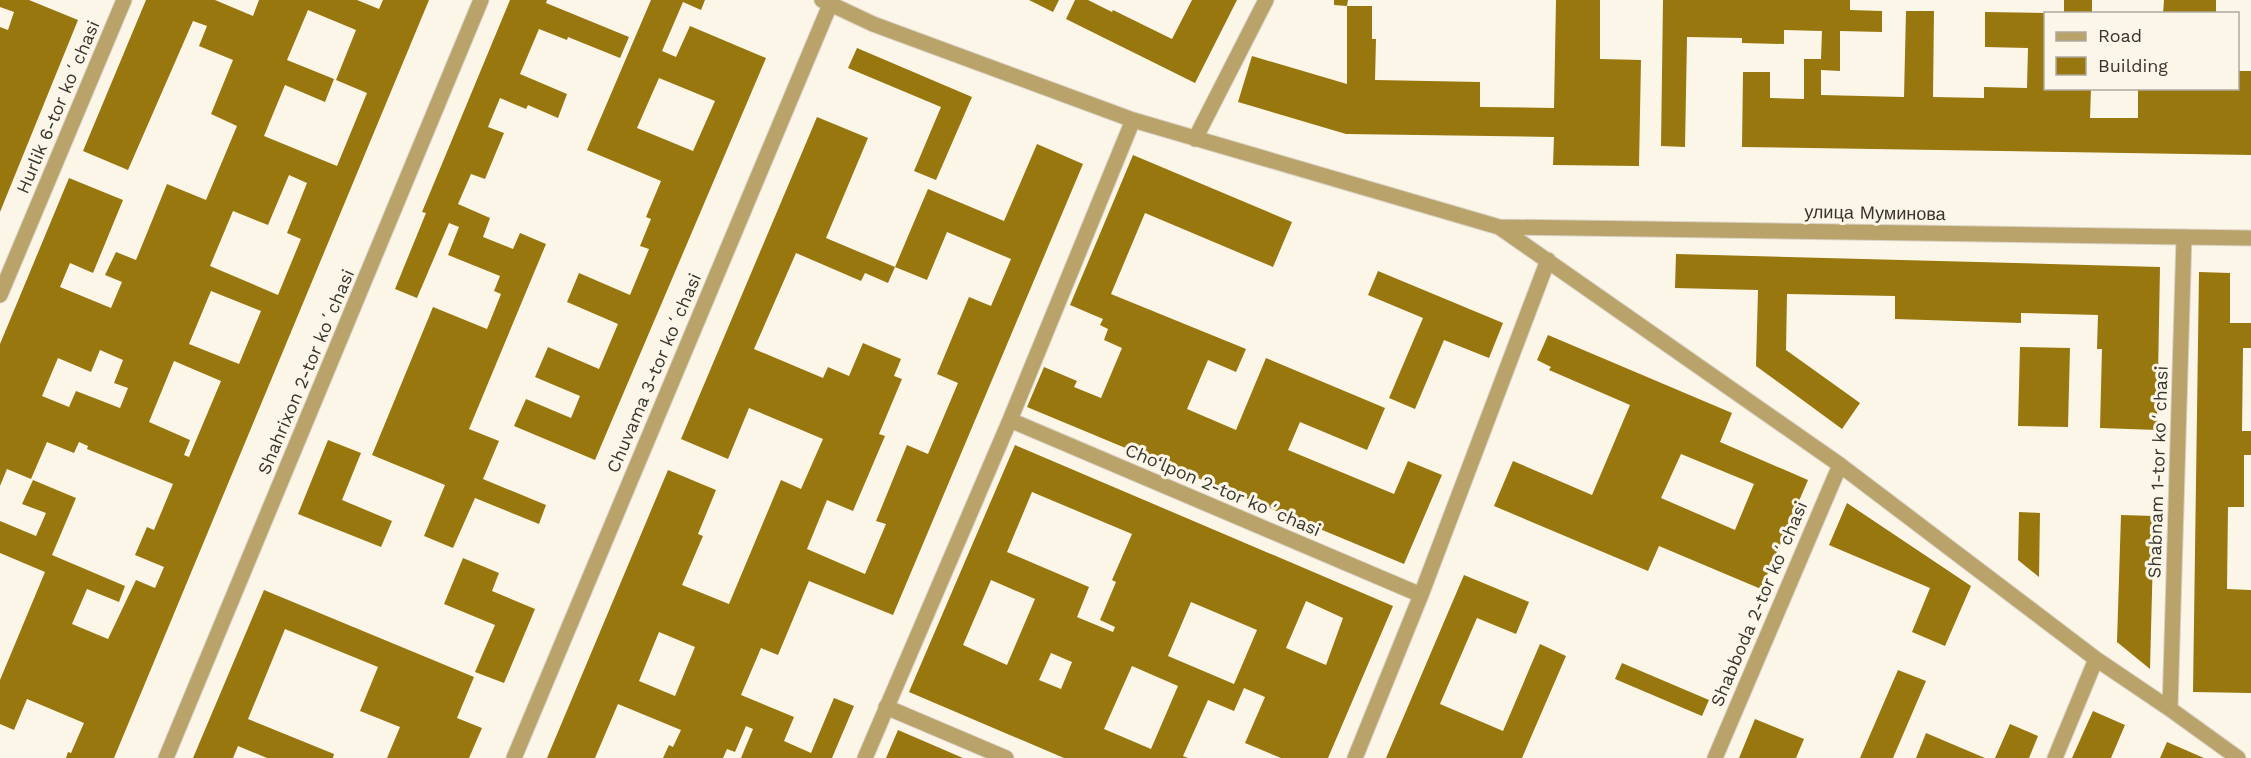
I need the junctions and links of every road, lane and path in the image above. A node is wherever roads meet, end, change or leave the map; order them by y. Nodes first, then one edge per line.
1 (124, 0) edge
2 (481, 0) edge
3 (1266, 0) edge
4 (828, 1) edge
5 (1132, 120) junction
6 (1195, 139) junction
7 (1499, 227) junction
8 (2184, 237) junction
9 (2251, 238) edge
10 (1548, 260) junction
11 (0, 295) edge
12 (1010, 420) junction
13 (1840, 465) junction
14 (1421, 595) junction
15 (2096, 659) junction
16 (886, 707) junction
17 (2170, 709) junction
18 (166, 758) edge
19 (514, 758) edge
20 (865, 758) edge
21 (1006, 758) edge
22 (1355, 758) edge
23 (1715, 758) edge
24 (2055, 758) edge
25 (2238, 758) edge

1 - 11 street, Hurlik 6-tor koʻchasi
2 - 18 street, Shahrixon 2-tor koʻchasi
3 - 6 street
4 - 5 street
4 - 19 street, Chuvama 3-tor koʻchasi
5 - 6 street
5 - 12 street
6 - 7 street
7 - 8 street, улица Муминова
7 - 10 street
8 - 9 street, улица Муминова
8 - 17 street, Shabnam 1-tor koʻchasi
10 - 13 street
10 - 14 street
12 - 14 street, Cho‘lpon 2-tor koʻchasi
12 - 16 street
13 - 15 street
13 - 23 street, Shabboda 2-tor koʻchasi
14 - 22 street
15 - 17 street
15 - 24 street
16 - 20 street
16 - 21 street
17 - 25 street

